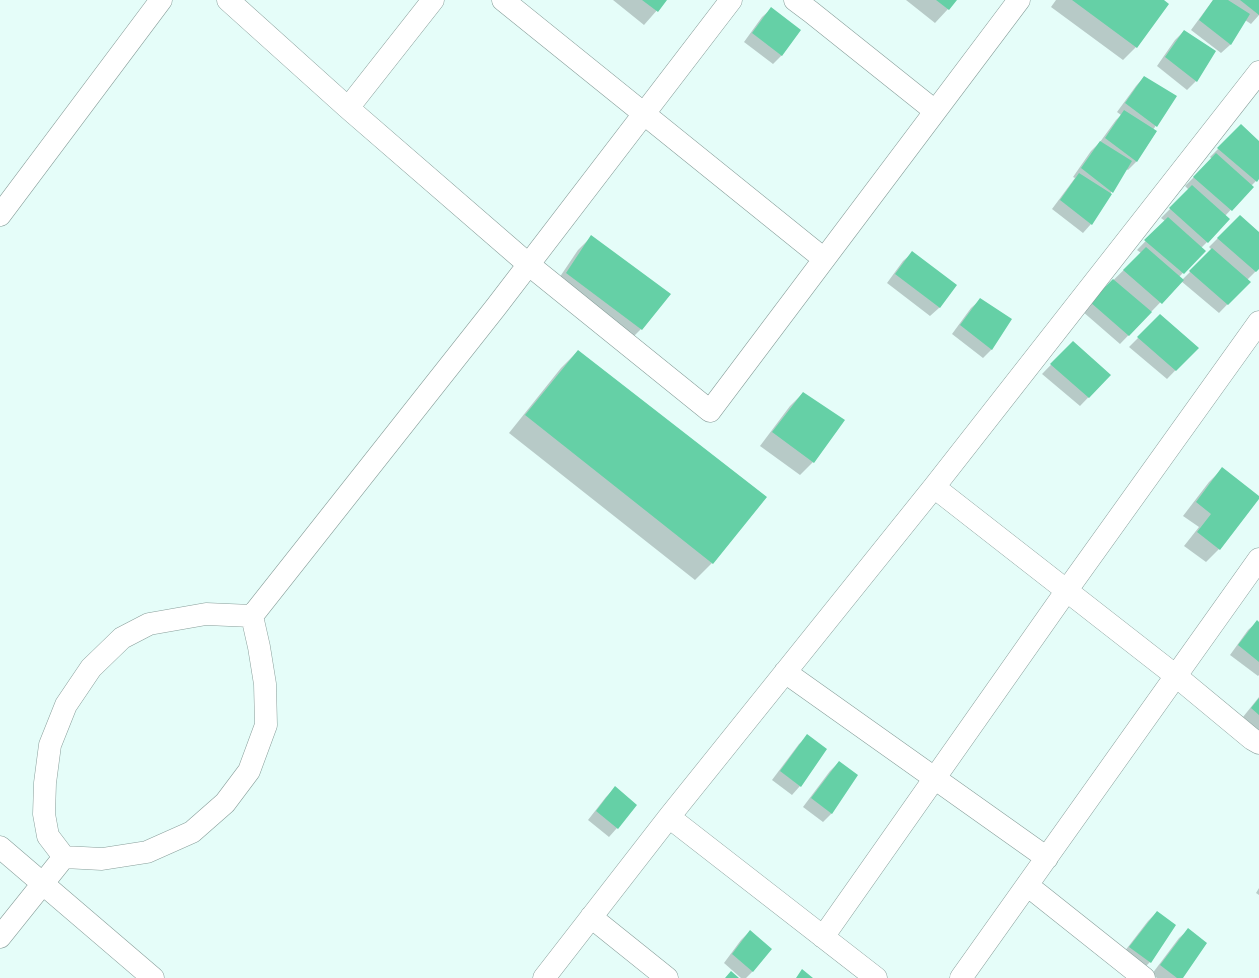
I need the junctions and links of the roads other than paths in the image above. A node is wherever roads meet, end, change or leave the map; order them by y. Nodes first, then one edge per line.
1 (162, 0) edge
2 (228, 0) edge
3 (433, 0) edge
4 (503, 0) edge
5 (731, 0) edge
6 (1019, 0) edge
7 (809, 4) edge
8 (1258, 77) edge
9 (348, 108) junction
10 (935, 111) junction
11 (643, 114) junction
12 (0, 215) edge
13 (824, 259) junction
14 (528, 264) junction
15 (1259, 322) edge
16 (934, 487) junction
17 (1259, 559) edge
18 (1066, 590) junction
19 (252, 616) junction
20 (785, 672) junction
21 (1176, 676) junction
22 (1259, 743) edge
23 (935, 778) junction
24 (670, 816) junction
25 (0, 847) edge
26 (64, 858) junction
27 (1047, 858) junction
28 (43, 885) junction
29 (1027, 885) junction
30 (591, 917) junction
31 (0, 937) edge
32 (824, 937) junction
33 (153, 978) edge
34 (544, 978) edge
35 (668, 978) edge
36 (876, 978) edge
37 (961, 978) edge
38 (1144, 978) edge

1 - 12 street
2 - 9 street
3 - 9 street
4 - 11 street
5 - 11 street
6 - 10 street
7 - 10 street
8 - 16 street
9 - 14 street
10 - 13 street
11 - 13 street
11 - 14 street
13 - 14 street
14 - 19 street
15 - 18 street
16 - 18 street
16 - 20 street
17 - 21 street
18 - 21 street
18 - 23 street
19 - 26 street
19 - 26 street
20 - 23 street
20 - 24 street
21 - 22 street
21 - 27 street
23 - 27 street
23 - 32 street
24 - 30 street
24 - 32 street
25 - 28 street
26 - 28 street
27 - 29 street
28 - 31 street
28 - 33 street
29 - 37 street
29 - 38 street
30 - 34 street
30 - 35 street
32 - 36 street

